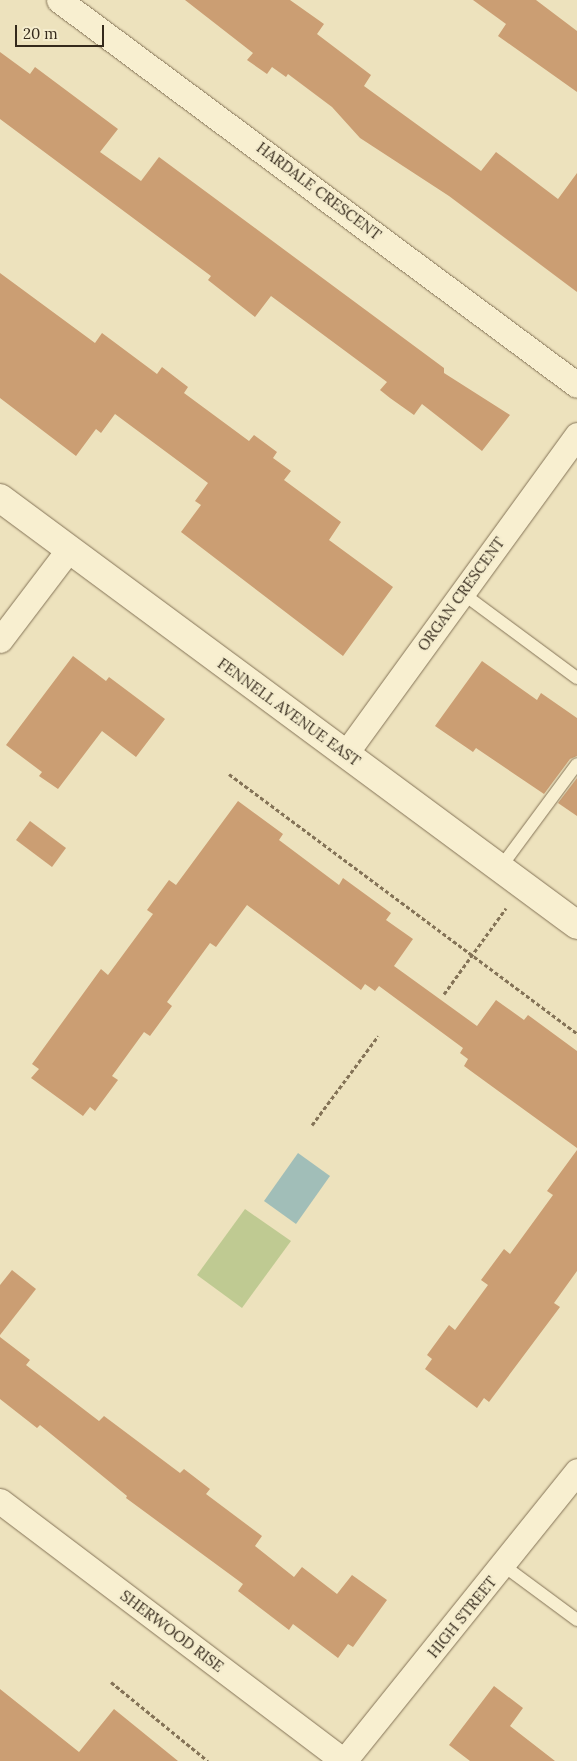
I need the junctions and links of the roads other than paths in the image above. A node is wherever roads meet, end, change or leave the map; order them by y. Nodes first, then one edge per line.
1 (59, 0) edge
2 (577, 385) edge
3 (577, 435) edge
4 (0, 498) edge
5 (69, 549) junction
6 (462, 593) junction
7 (0, 640) edge
8 (577, 678) edge
9 (346, 753) junction
10 (577, 764) edge
11 (500, 868) junction
12 (577, 926) edge
13 (577, 1471) edge
14 (0, 1501) edge
15 (504, 1566) junction
16 (577, 1620) edge
17 (344, 1761) edge

1 - 2 street, HARDALE CRESCENT
3 - 6 street, ORGAN CRESCENT
4 - 5 main road, FENNELL AVENUE EAST
5 - 7 street
5 - 9 main road, FENNELL AVENUE EAST
6 - 8 lane
6 - 9 street, ORGAN CRESCENT
9 - 11 main road, FENNELL AVENUE EAST
10 - 11 lane
11 - 12 main road, FENNELL AVENUE EAST
13 - 15 street, HIGH STREET
14 - 17 street, SHERWOOD RISE
15 - 16 lane
15 - 17 street, HIGH STREET

